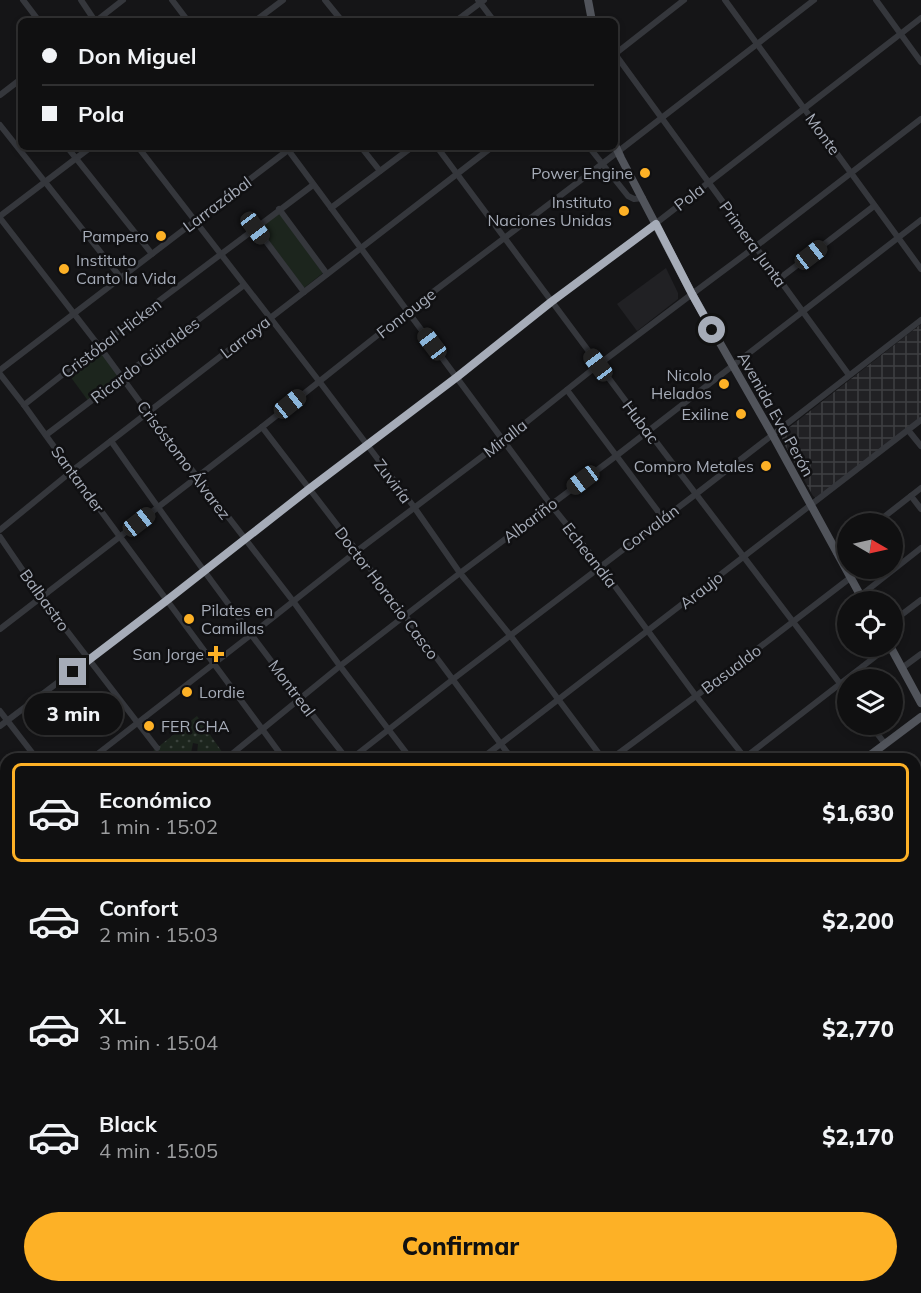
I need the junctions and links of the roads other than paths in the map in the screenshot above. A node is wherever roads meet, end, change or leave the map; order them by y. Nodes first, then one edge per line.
1 (23, 0) edge
2 (81, 0) edge
3 (123, 0) edge
4 (172, 0) edge
5 (283, 0) edge
6 (325, 0) edge
7 (588, 0) edge
8 (684, 0) edge
9 (725, 0) edge
10 (814, 0) edge
11 (876, 0) edge
12 (480, 1) edge
13 (37, 18) edge
14 (94, 18) edge
15 (100, 18) edge
16 (186, 18) edge
17 (259, 18) edge
18 (340, 18) edge
19 (460, 18) edge
20 (492, 18) edge
21 (591, 18) edge
22 (921, 18) edge
23 (901, 34) junction
24 (757, 44) junction
25 (618, 52) edge
26 (618, 58) edge
27 (921, 62) edge
28 (18, 81) edge
29 (0, 95) edge
30 (804, 108) junction
31 (662, 118) junction
32 (921, 119) edge
33 (0, 125) edge
34 (618, 147) edge
35 (18, 148) edge
36 (19, 150) edge
37 (69, 150) edge
38 (87, 150) edge
39 (140, 150) edge
40 (285, 150) edge
41 (289, 150) edge
42 (363, 150) edge
43 (408, 150) edge
44 (439, 150) edge
45 (488, 150) edge
46 (591, 150) edge
47 (614, 150) edge
48 (617, 150) edge
49 (76, 158) junction
50 (602, 165) junction
51 (380, 171) junction
52 (851, 173) junction
53 (457, 174) junction
54 (44, 182) junction
55 (708, 183) junction
56 (313, 185) junction
57 (643, 198) junction
58 (874, 206) junction
59 (331, 208) junction
60 (279, 209) junction
61 (0, 217) edge
62 (196, 220) junction
63 (921, 220) edge
64 (656, 224) junction
65 (255, 228) junction
66 (898, 237) junction
67 (505, 238) junction
68 (361, 248) junction
69 (755, 248) junction
70 (152, 254) junction
71 (221, 255) junction
72 (921, 268) edge
73 (327, 274) junction
74 (121, 278) junction
75 (779, 279) junction
76 (244, 285) junction
77 (304, 292) junction
78 (692, 294) junction
79 (551, 302) junction
80 (408, 311) junction
81 (802, 311) junction
82 (74, 314) junction
83 (270, 318) junction
84 (921, 320) edge
85 (99, 346) junction
86 (598, 365) junction
87 (733, 365) junction
88 (0, 372) edge
89 (849, 375) junction
90 (121, 377) junction
91 (457, 377) junction
92 (319, 381) junction
93 (567, 390) junction
94 (24, 405) junction
95 (148, 413) junction
96 (921, 420) edge
97 (262, 427) junction
98 (909, 430) junction
99 (648, 431) junction
100 (772, 434) junction
101 (46, 435) junction
102 (504, 440) junction
103 (111, 441) junction
104 (366, 446) junction
105 (921, 446) edge
106 (616, 456) junction
107 (72, 471) junction
108 (197, 477) junction
109 (921, 488) edge
110 (309, 489) junction
111 (696, 494) junction
112 (911, 496) junction
113 (551, 504) junction
114 (811, 506) junction
115 (158, 507) junction
116 (414, 507) junction
117 (921, 509) edge
118 (889, 513) edge
119 (663, 518) junction
120 (0, 530) edge
121 (120, 536) junction
122 (0, 537) edge
123 (244, 539) junction
124 (921, 548) edge
125 (357, 551) junction
126 (837, 553) edge
127 (743, 557) junction
128 (600, 566) junction
129 (205, 571) junction
130 (460, 573) junction
131 (849, 579) edge
132 (871, 591) edge
133 (41, 597) junction
134 (921, 600) edge
135 (166, 601) junction
136 (293, 601) junction
137 (903, 614) edge
138 (405, 616) junction
139 (792, 622) junction
140 (0, 629) edge
141 (648, 631) junction
142 (252, 634) junction
143 (510, 635) junction
144 (921, 654) edge
145 (876, 657) edge
146 (896, 657) edge
147 (89, 660) junction
148 (214, 663) junction
149 (340, 666) junction
150 (860, 669) edge
151 (902, 669) joint
152 (903, 671) edge
153 (452, 680) junction
154 (837, 680) edge
155 (837, 686) edge
156 (696, 696) junction
157 (300, 699) junction
158 (558, 700) junction
159 (921, 703) edge
160 (0, 711) edge
161 (921, 717) edge
162 (7, 721) junction
163 (136, 723) junction
164 (0, 726) edge
165 (262, 729) junction
166 (389, 729) junction
167 (878, 735) edge
168 (500, 744) junction
169 (885, 744) junction
170 (157, 748) dead end
171 (32, 753) edge
172 (98, 753) edge
173 (232, 753) edge
174 (280, 753) edge
175 (344, 753) edge
176 (357, 753) edge
177 (407, 753) edge
178 (489, 753) edge
179 (507, 753) edge
180 (598, 753) edge
181 (619, 753) edge
182 (740, 753) edge
183 (750, 753) edge
184 (873, 753) edge

1 - 13 street
2 - 14 street
3 - 15 street
4 - 16 street
5 - 17 street
6 - 18 street
7 - 21 main road
8 - 25 street
9 - 24 street, Monte
10 - 24 street, Fonrouge
11 - 23 street
12 - 19 street
12 - 20 street
22 - 23 street, Pola
23 - 27 street
23 - 30 street, Pola
24 - 30 street, Monte
24 - 31 street, Fonrouge
26 - 31 street, Primera Junta
28 - 29 street
30 - 52 street, Monte
30 - 55 street, Pola
31 - 34 street, Fonrouge
31 - 55 street, Primera Junta
32 - 52 street, Miralla
33 - 35 street
36 - 54 street
37 - 49 street
38 - 49 street
39 - 62 street, Zuviría
40 - 62 street, Larrazábal
41 - 56 street, Echeandía
42 - 51 street
43 - 51 street
44 - 53 street, Hubac
45 - 53 street, Larraya
46 - 50 street
47 - 50 street, Fonrouge
48 - 57 main road, Avenida Eva Perón
49 - 54 street
49 - 70 street
50 - 57 street
50 - 67 street, Fonrouge
51 - 59 street
52 - 58 street, Monte
52 - 69 street, Miralla
53 - 67 street, Hubac
53 - 68 street, Larraya
54 - 61 street
54 - 74 street
55 - 64 street, Pola
55 - 69 street, Primera Junta
56 - 59 street, Echeandía
56 - 60 street, Cristóbal Hicken
57 - 64 main road, Avenida Eva Perón
58 - 66 street, Monte
58 - 75 street
59 - 68 street, Echeandía
60 - 65 street, Cristóbal Hicken
60 - 73 street
61 - 82 street, Crisóstomo Álvarez
62 - 70 street, Larrazábal
62 - 71 street, Zuviría
63 - 66 street, Albariño
64 - 78 main road, Avenida Eva Perón
64 - 79 street, Pola
65 - 71 street, Cristóbal Hicken
65 - 77 street
66 - 72 street, Monte
66 - 81 street, Albariño
67 - 79 street, Hubac
67 - 80 street, Fonrouge
68 - 73 street, Larraya
68 - 80 street, Echeandía
69 - 75 street, Primera Junta
69 - 78 street, Miralla
70 - 74 street, Larrazábal
71 - 76 street, Zuviría
71 - 85 street, Cristóbal Hicken
73 - 77 street, Larraya
74 - 82 street, Larrazábal
75 - 81 street, Primera Junta
76 - 83 street, Zuviría
76 - 90 street, Ricardo Güiraldes
77 - 83 street, Larraya
78 - 86 street, Miralla
78 - 87 main road, Avenida Eva Perón
79 - 86 street, Hubac
79 - 91 street, Pola
80 - 91 street, Echeandía
80 - 92 street, Fonrouge
81 - 87 street, Albariño
81 - 89 street, Primera Junta
82 - 85 street, Crisóstomo Álvarez
82 - 88 street, Larrazábal
83 - 92 street, Zuviría
83 - 95 street, Larraya
84 - 89 street, Corvalán
85 - 90 street, Crisóstomo Álvarez
85 - 94 street, Cristóbal Hicken
86 - 93 street, Miralla
86 - 99 street, Hubac
87 - 99 street, Albariño
87 - 100 main road, Avenida Eva Perón
88 - 94 street, Santander
89 - 100 street, Corvalán
90 - 95 street, Crisóstomo Álvarez
90 - 101 street, Ricardo Güiraldes
91 - 102 street, Echeandía
91 - 104 street, Pola
92 - 97 street, Fonrouge
92 - 104 street, Zuviría
93 - 102 street, Miralla
93 - 106 street
94 - 101 street, Santander
95 - 103 street, Larraya
95 - 108 street, Crisóstomo Álvarez
96 - 98 street, Araujo
97 - 108 street, Fonrouge
97 - 110 street, Doctor Horacio Casco
98 - 105 street
98 - 114 street, Araujo
99 - 106 street, Albariño
99 - 111 street, Hubac
100 - 111 street, Corvalán
100 - 114 main road, Avenida Eva Perón
101 - 107 street, Santander
102 - 113 street, Echeandía
102 - 116 street, Miralla
103 - 107 street, Larraya
103 - 115 street, Montreal
104 - 110 street, Pola
104 - 116 street, Zuviría
106 - 113 street, Albariño
106 - 119 street
107 - 120 street, Larraya
107 - 121 street, Santander
108 - 115 street, Fonrouge
108 - 123 street, Crisóstomo Álvarez
109 - 112 street
110 - 123 street, Pola
110 - 125 street, Doctor Horacio Casco
111 - 119 street, Corvalán
111 - 127 street, Hubac
112 - 117 street
112 - 118 street
113 - 128 street, Echeandía
113 - 130 street, Albariño
114 - 126 main road, Avenida Eva Perón
114 - 127 street, Araujo
115 - 121 street, Fonrouge
115 - 129 street, Montreal
116 - 125 street, Miralla
116 - 130 street, Zuviría
119 - 128 street, Corvalán
121 - 133 street, Fonrouge
121 - 135 street, Santander
122 - 133 street, Balbastro
123 - 129 street, Pola
123 - 136 street, Crisóstomo Álvarez
124 - 132 street
125 - 136 street, Miralla
125 - 138 street, Doctor Horacio Casco
127 - 139 street, Hubac
127 - 141 street, Araujo
128 - 141 street, Echeandía
128 - 143 street, Corvalán
129 - 135 street, Pola
129 - 142 street, Montreal
130 - 138 street, Albariño
130 - 143 street, Zuviría
131 - 139 street, Basualdo
133 - 140 street, Fonrouge
133 - 147 street, Balbastro
134 - 137 street
135 - 147 street, Pola
135 - 148 street, Santander
136 - 142 street, Miralla
136 - 149 street, Crisóstomo Álvarez
138 - 149 street, Albariño
138 - 153 street, Doctor Horacio Casco
139 - 154 street, Hubac
139 - 156 street, Basualdo
141 - 156 street, Echeandía
141 - 158 street, Araujo
142 - 148 street, Miralla
142 - 157 street, Montreal
143 - 153 street, Corvalán
143 - 158 street, Zuviría
144 - 151 street
145 - 150 street
146 - 151 main road
147 - 162 street, Pola
147 - 163 street, Balbastro
148 - 163 street, Miralla
148 - 165 street, Santander
149 - 157 street, Albariño
149 - 166 street, Crisóstomo Álvarez
152 - 159 main road
153 - 166 street, Corvalán
153 - 168 street, Doctor Horacio Casco
155 - 183 street
156 - 181 street, Basualdo
156 - 182 street, Echeandía
157 - 165 street, Albariño
157 - 175 street, Montreal
158 - 168 street, Araujo
158 - 180 street, Zuviría
160 - 162 street
161 - 169 main road
162 - 164 street, Pola
162 - 171 street
163 - 170 street, Balbastro
163 - 172 street, Miralla
165 - 173 street, Albariño
165 - 174 street, Santander
166 - 176 street, Corvalán
166 - 177 street, Crisóstomo Álvarez
167 - 169 street
168 - 178 street, Araujo
168 - 179 street, Doctor Horacio Casco
169 - 184 main road

